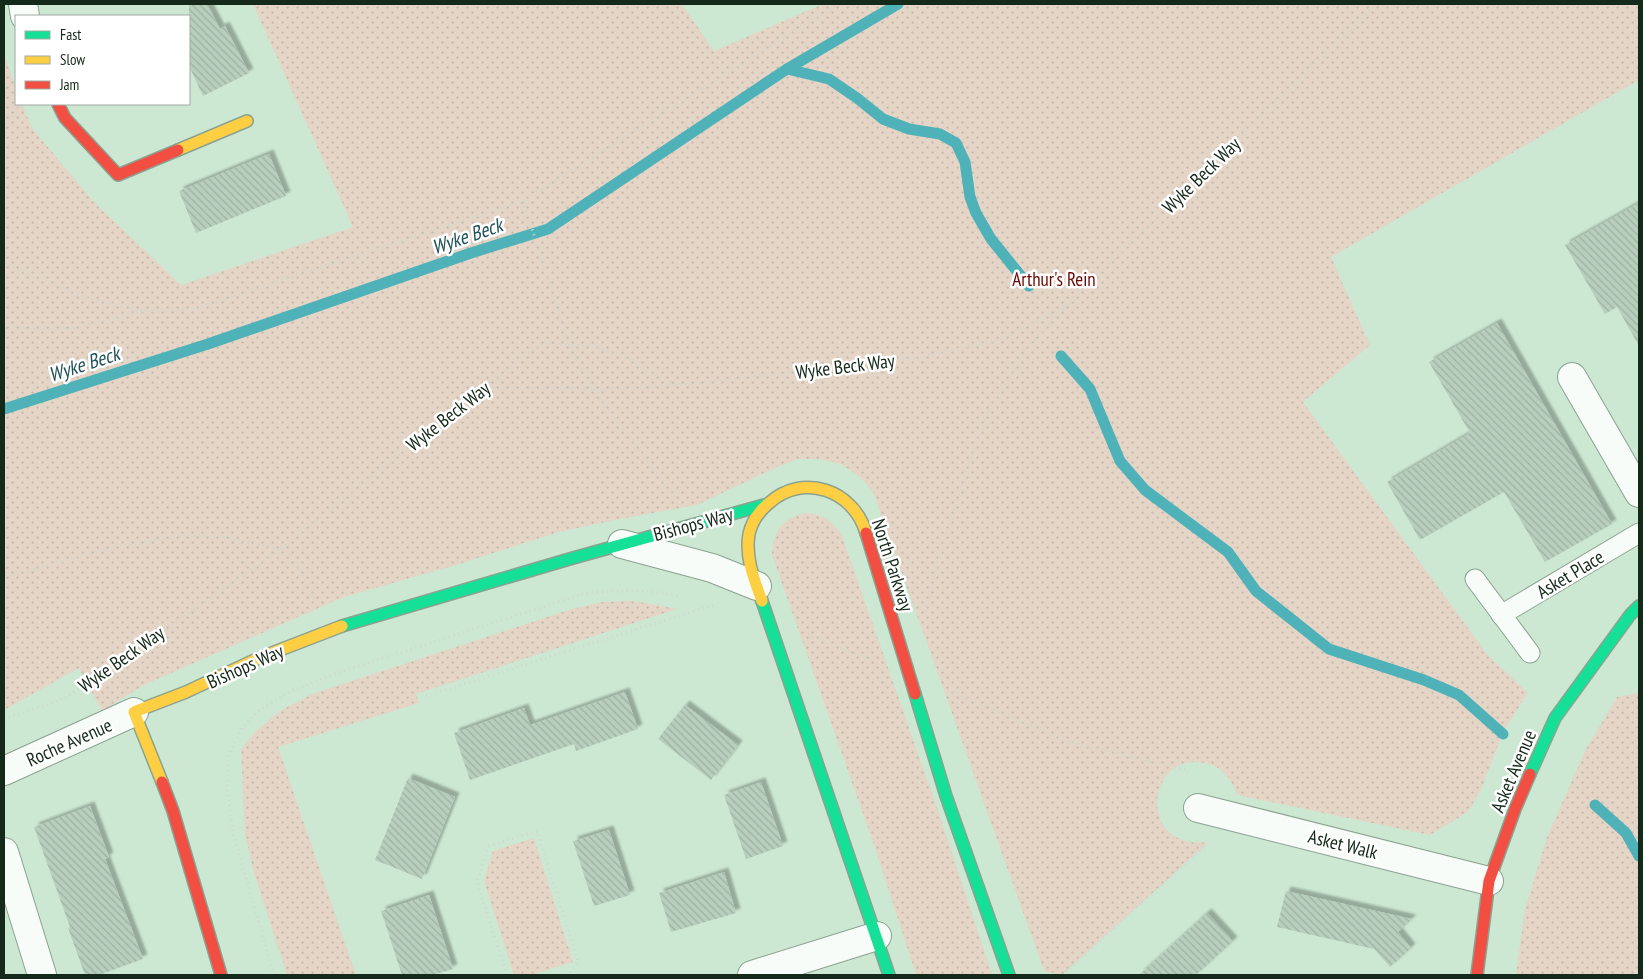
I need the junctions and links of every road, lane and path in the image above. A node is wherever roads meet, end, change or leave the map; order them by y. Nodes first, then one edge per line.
1 (838, 4) edge
2 (1377, 4) edge
3 (19, 105) edge
4 (58, 105) edge
5 (248, 121) dead end
6 (4, 129) edge
7 (522, 200) junction
8 (4, 263) edge
9 (1068, 304) junction
10 (144, 311) junction
11 (4, 327) edge
12 (570, 346) junction
13 (1572, 377) dead end
14 (679, 385) junction
15 (483, 388) junction
16 (594, 390) junction
17 (1639, 493) edge
18 (764, 505) junction
19 (689, 525) junction
20 (1639, 533) edge
21 (622, 544) junction
22 (280, 550) junction
23 (689, 563) junction
24 (4, 578) edge
25 (1475, 579) dead end
26 (757, 586) junction
27 (706, 602) dead end
28 (1501, 615) junction
29 (1636, 615) edge
30 (924, 616) dead end
31 (768, 619) junction
32 (1530, 653) dead end
33 (910, 674) junction
34 (426, 696) dead end
35 (134, 712) junction
36 (4, 719) edge
37 (4, 771) edge
38 (1198, 808) joint
39 (1236, 817) junction
40 (4, 852) edge
41 (1489, 881) junction
42 (877, 936) junction
43 (42, 975) edge
44 (222, 975) edge
45 (274, 975) edge
46 (507, 975) edge
47 (569, 975) edge
48 (752, 975) edge
49 (889, 975) edge
50 (1009, 975) edge
51 (1062, 975) edge
52 (1477, 975) edge

1 - 7 path
2 - 9 path, Wyke Beck Way
3 - 6 path
4 - 5 street
7 - 10 path
7 - 12 path
8 - 10 path
9 - 14 path, Wyke Beck Way
9 - 30 path
10 - 11 path
12 - 14 path, Wyke Beck Way
12 - 15 path, Wyke Beck Way
12 - 16 path
13 - 17 street
14 - 16 path, Wyke Beck Way
15 - 16 path, Wyke Beck Way
15 - 22 path, Wyke Beck Way
16 - 19 path
18 - 19 street, Bishops Way
18 - 26 street, North Parkway
18 - 33 street, North Parkway
19 - 21 street, Bishops Way
20 - 28 lane, Asket Place
21 - 23 street, Bishops Way
21 - 35 street, Bishops Way
22 - 24 path
22 - 36 path, Wyke Beck Way
23 - 26 street, Bishops Way
23 - 45 path
25 - 28 lane
26 - 31 street, North Parkway
27 - 34 path
28 - 32 lane
29 - 41 street, Asket Avenue
31 - 33 path
31 - 42 street, North Parkway
33 - 38 path
33 - 50 street, North Parkway
35 - 37 street, Roche Avenue
35 - 44 street
38 - 39 street, Asket Walk
39 - 41 street, Asket Walk
39 - 51 path
40 - 43 street
41 - 52 street, Asket Avenue
42 - 48 street
42 - 49 street, North Parkway
46 - 47 path

